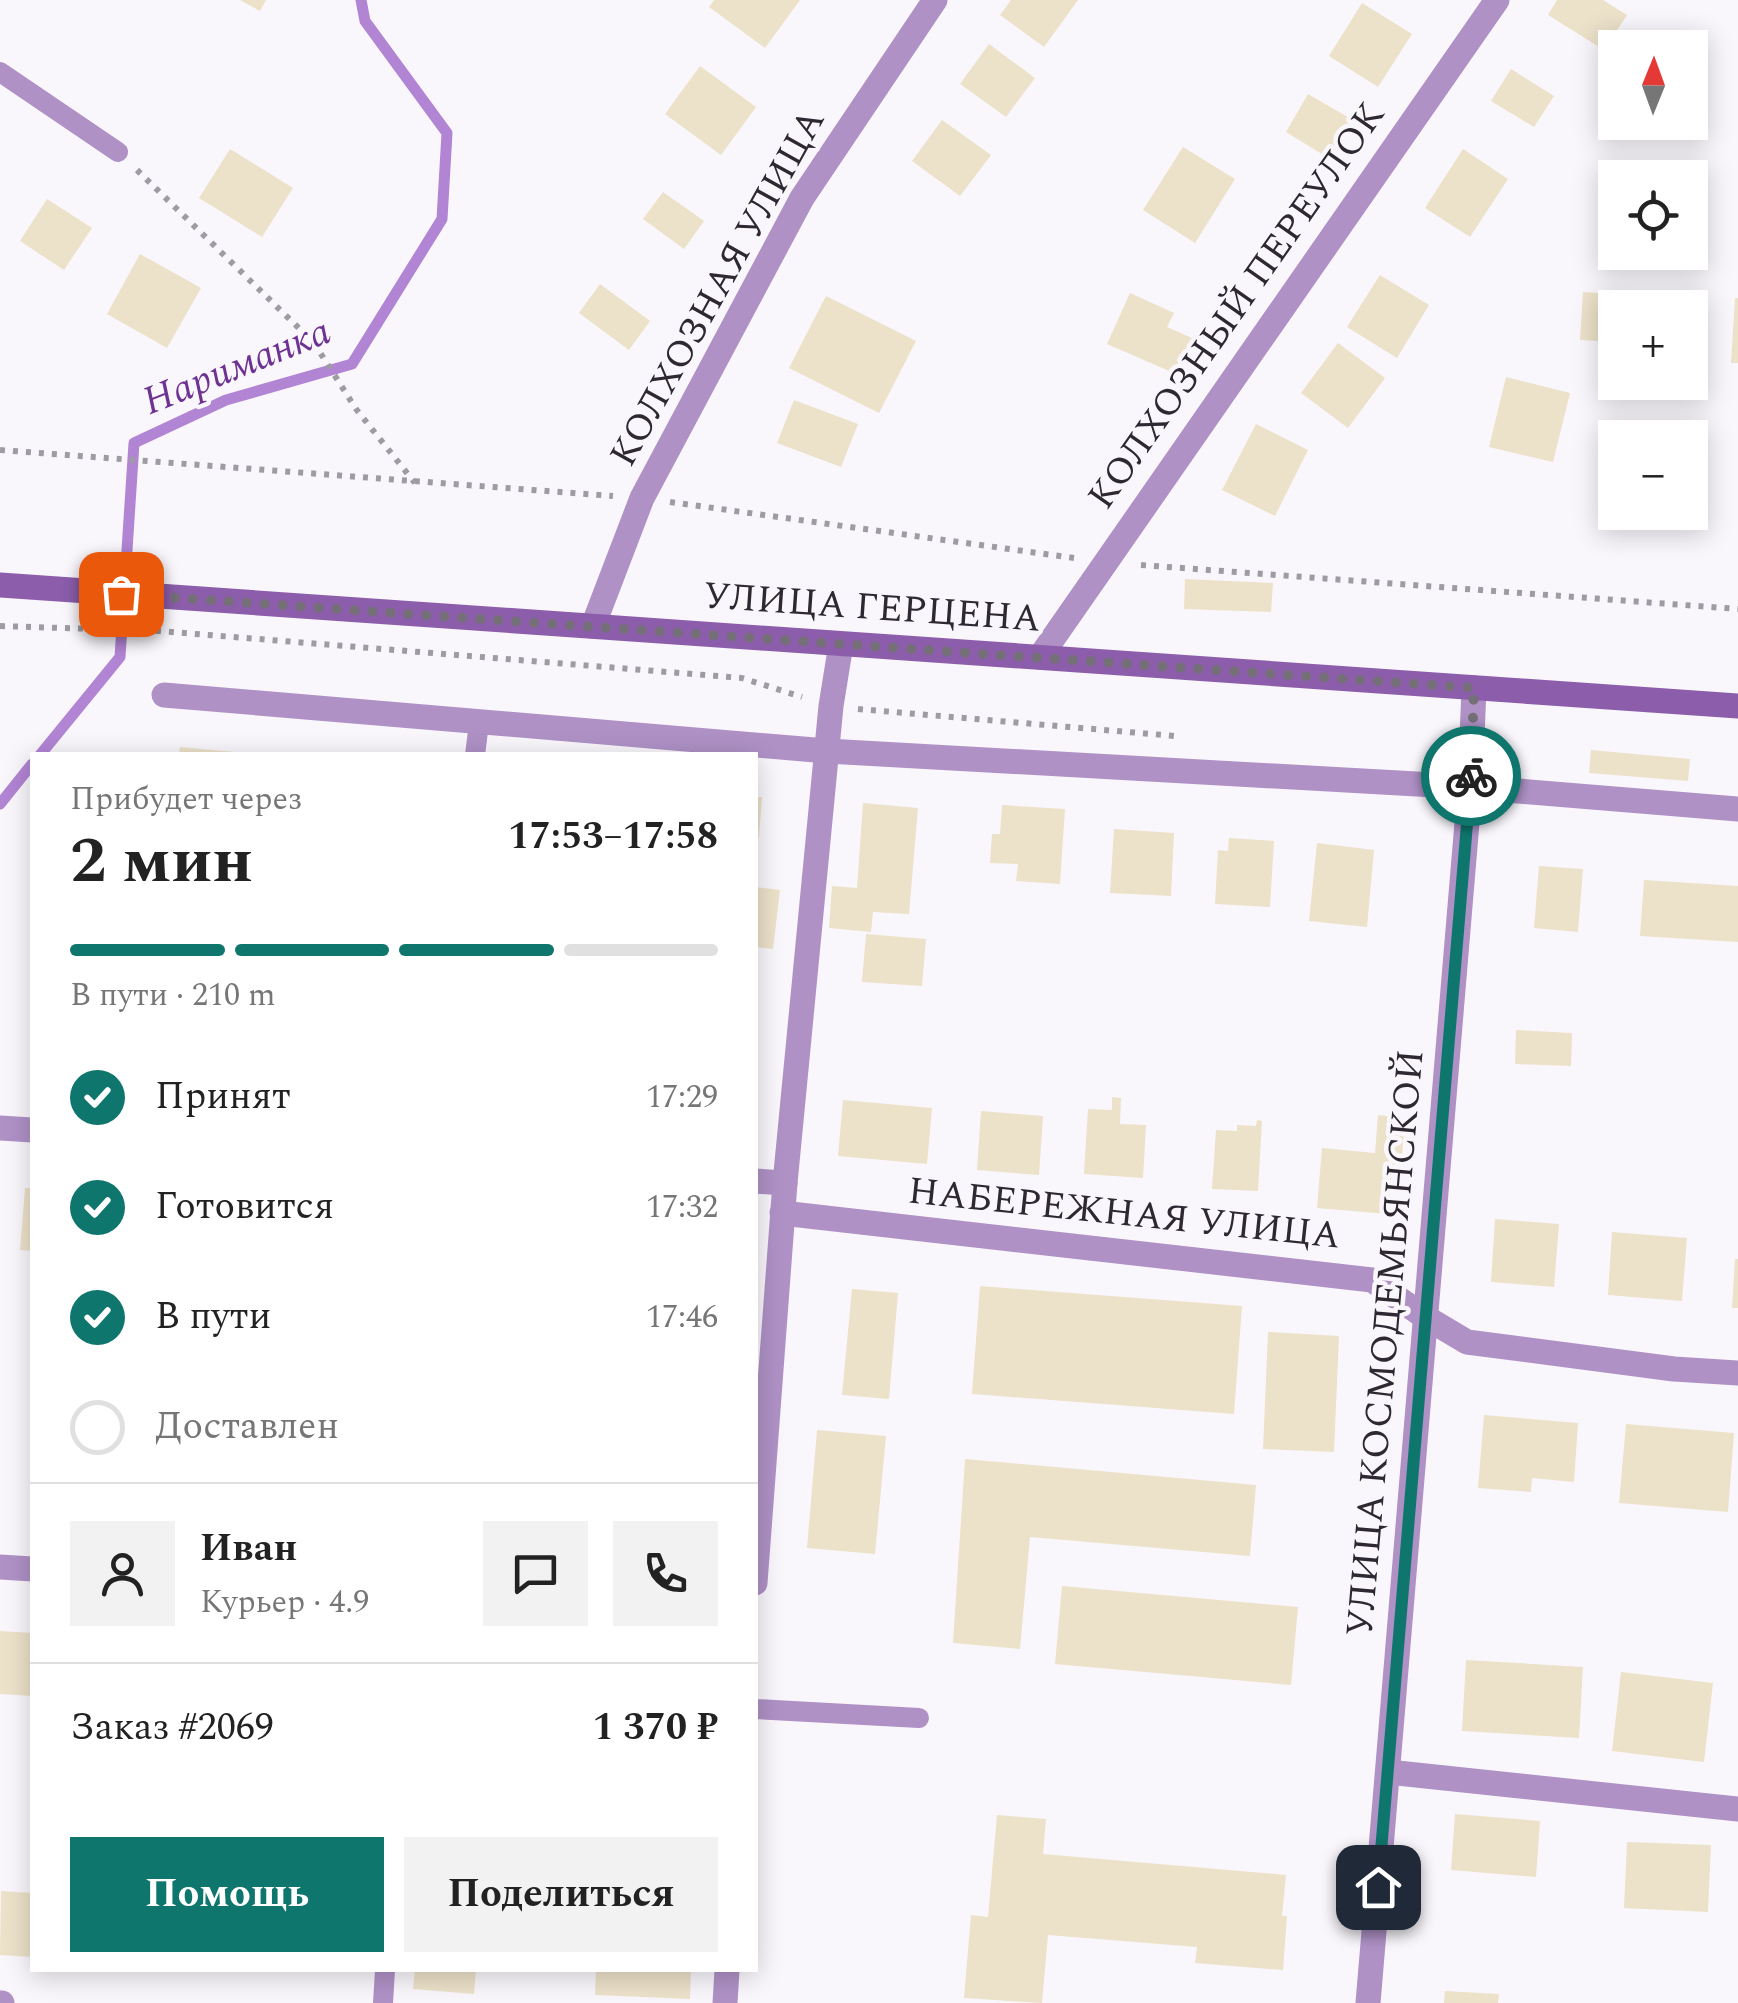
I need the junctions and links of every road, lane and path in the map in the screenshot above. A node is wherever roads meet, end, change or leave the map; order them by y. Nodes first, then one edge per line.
1 (935, 0) edge
2 (1497, 0) edge
3 (0, 72) edge
4 (118, 152) joint
5 (0, 450) edge
6 (415, 483) junction
7 (642, 498) junction
8 (1103, 562) junction
9 (0, 585) edge
10 (1738, 609) edge
11 (0, 626) edge
12 (593, 626) junction
13 (841, 644) junction
14 (1040, 657) junction
15 (1474, 688) junction
16 (164, 695) dead end
17 (832, 706) junction
18 (1738, 706) edge
19 (480, 723) junction
20 (1182, 737) dead end
21 (827, 751) junction
22 (475, 752) edge
23 (1470, 787) junction
24 (1738, 809) edge
25 (0, 1128) edge
26 (30, 1130) edge
27 (758, 1181) edge
28 (784, 1183) junction
29 (782, 1214) junction
30 (1425, 1318) junction
31 (1738, 1373) edge
32 (758, 1542) edge
33 (0, 1567) edge
34 (30, 1569) edge
35 (758, 1709) edge
36 (919, 1718) dead end
37 (1388, 1772) junction
38 (1738, 1809) edge
39 (384, 1972) edge
40 (727, 1972) edge
41 (383, 2003) edge
42 (725, 2003) edge
43 (1368, 2003) edge

1 - 7 street, КОЛХОЗНАЯ УЛИЦА
2 - 8 street, КОЛХОЗНЫЙ ПЕРЕУЛОК
3 - 4 lane
4 - 6 path
5 - 6 path
6 - 7 path
7 - 8 path
7 - 12 street, КОЛХОЗНАЯ УЛИЦА
8 - 10 path
8 - 14 street, КОЛХОЗНЫЙ ПЕРЕУЛОК
9 - 12 main road, УЛИЦА ГЕРЦЕНА
11 - 17 path
12 - 13 main road, УЛИЦА ГЕРЦЕНА
13 - 14 main road, УЛИЦА ГЕРЦЕНА
13 - 17 street
14 - 15 main road, УЛИЦА ГЕРЦЕНА
15 - 18 main road, УЛИЦА ГЕРЦЕНА
15 - 23 street, УЛИЦА КОСМОДЕМЬЯНСКОЙ
16 - 19 street
17 - 20 path
17 - 21 street
19 - 21 street
19 - 22 lane
21 - 23 street
21 - 28 street
23 - 24 street
23 - 30 street, УЛИЦА КОСМОДЕМЬЯНСКОЙ
25 - 26 street
27 - 28 street
28 - 29 street
29 - 30 street, НАБЕРЕЖНАЯ УЛИЦА
29 - 32 street
30 - 31 street, НАБЕРЕЖНАЯ УЛИЦА
30 - 37 street, УЛИЦА КОСМОДЕМЬЯНСКОЙ
33 - 34 street
35 - 36 lane
37 - 38 street
37 - 43 street, УЛИЦА КОСМОДЕМЬЯНСКОЙ
39 - 41 lane
40 - 42 street

